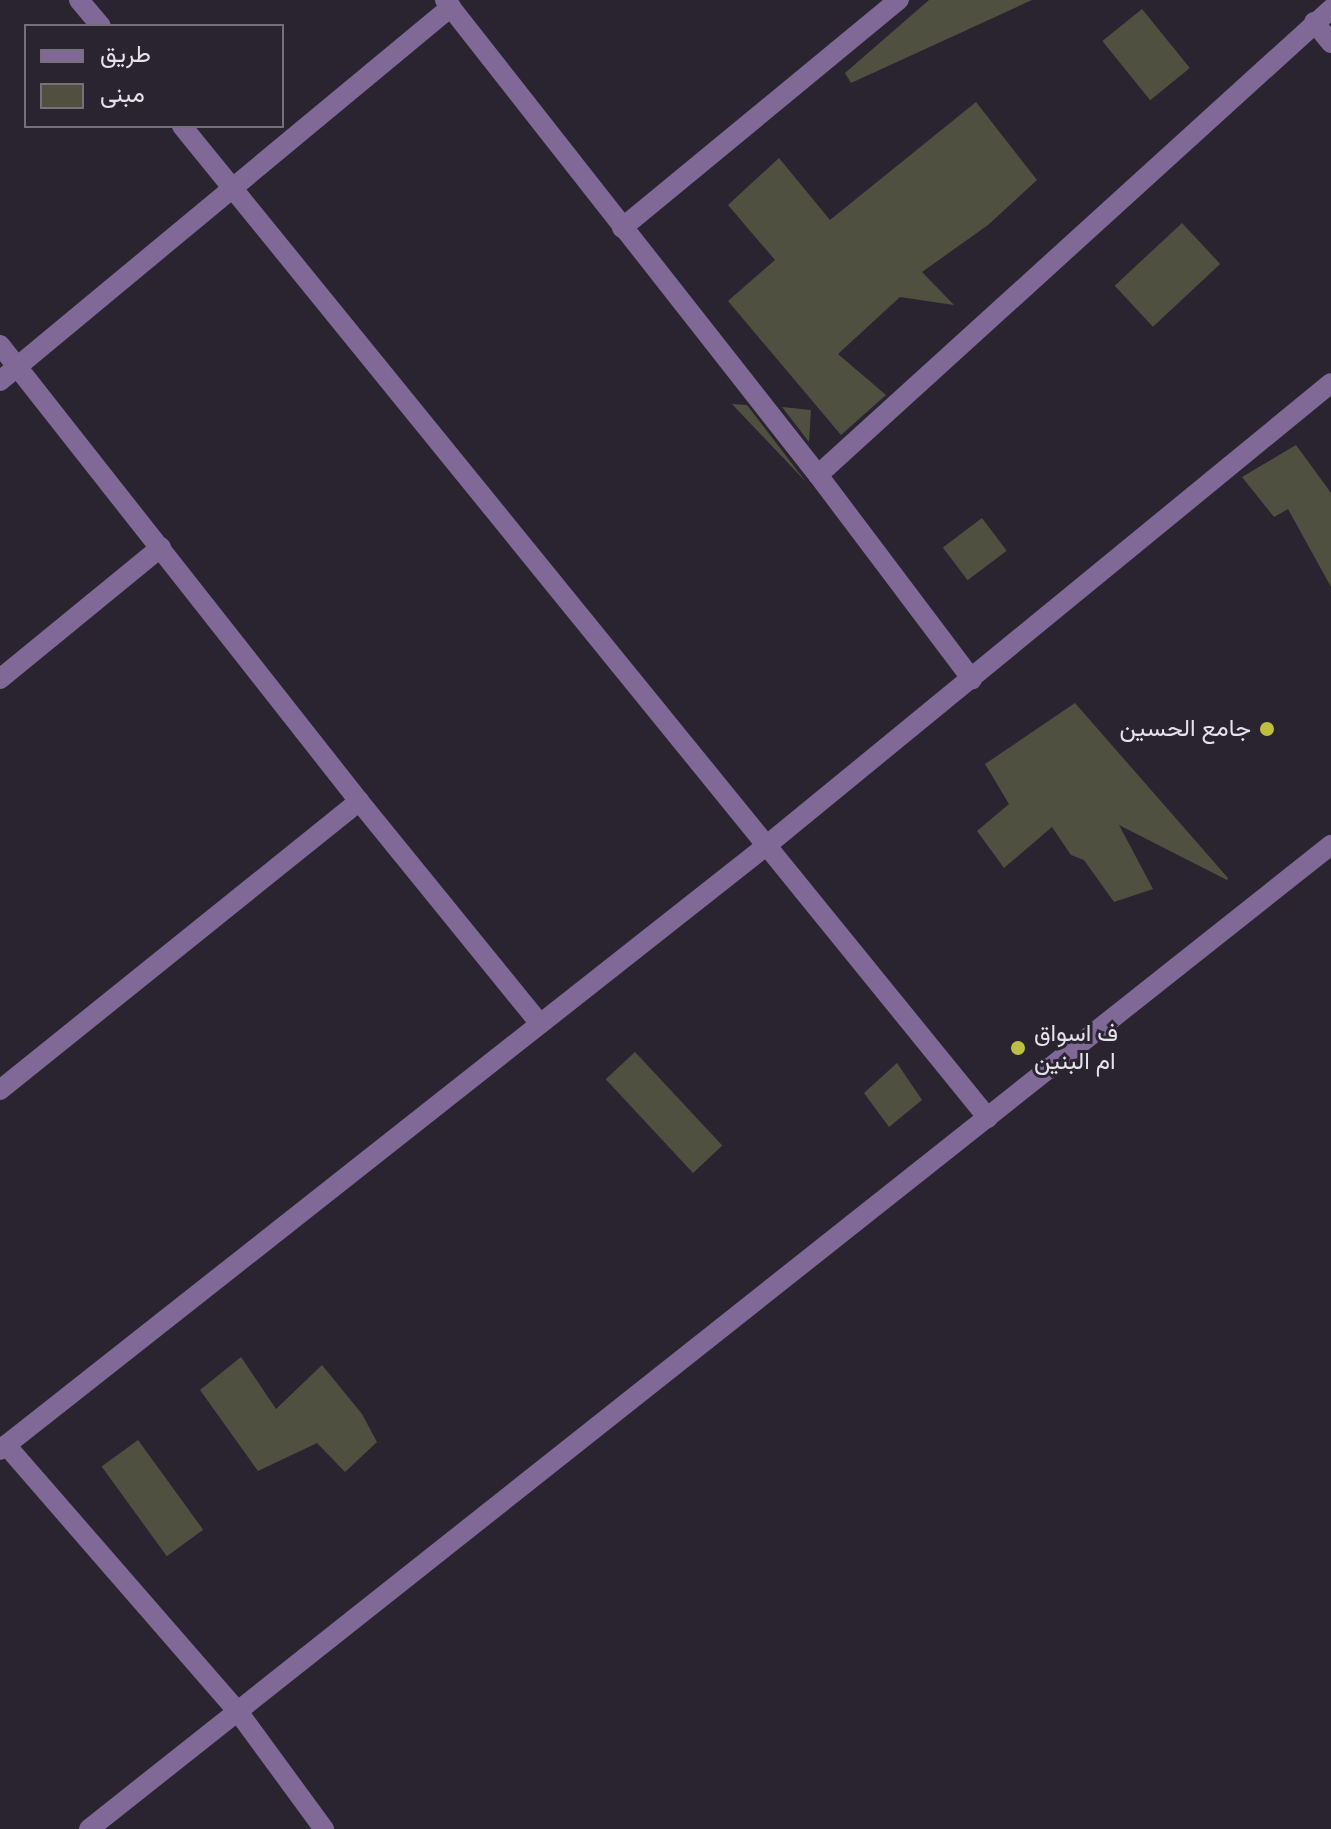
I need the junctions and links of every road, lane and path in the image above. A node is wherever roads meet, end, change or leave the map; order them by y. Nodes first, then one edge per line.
1 (79, 0) edge
2 (899, 0) edge
3 (448, 4) edge
4 (1331, 9) edge
5 (1314, 22) junction
6 (99, 24) edge
7 (1331, 43) edge
8 (184, 128) edge
9 (231, 187) junction
10 (622, 228) junction
11 (0, 345) edge
12 (17, 367) junction
13 (0, 381) edge
14 (1331, 383) edge
15 (818, 475) junction
16 (161, 547) junction
17 (0, 679) edge
18 (972, 679) junction
19 (359, 801) junction
20 (1331, 845) edge
21 (766, 846) junction
22 (540, 1024) junction
23 (0, 1090) edge
24 (988, 1118) junction
25 (3, 1448) edge
26 (239, 1713) junction
27 (89, 1829) edge
28 (324, 1829) edge

1 - 6 street
2 - 10 street
3 - 9 street
3 - 10 street
4 - 5 street
5 - 7 street
5 - 15 street
8 - 9 street
9 - 12 street
9 - 21 street
10 - 15 street
11 - 12 street
12 - 13 street
12 - 16 street
14 - 18 street
15 - 18 street
16 - 17 street
16 - 19 street
18 - 21 street
19 - 22 street
19 - 23 street
20 - 24 street
21 - 22 street
21 - 24 street
22 - 25 street
24 - 26 street
25 - 26 street
26 - 27 street
26 - 28 street

